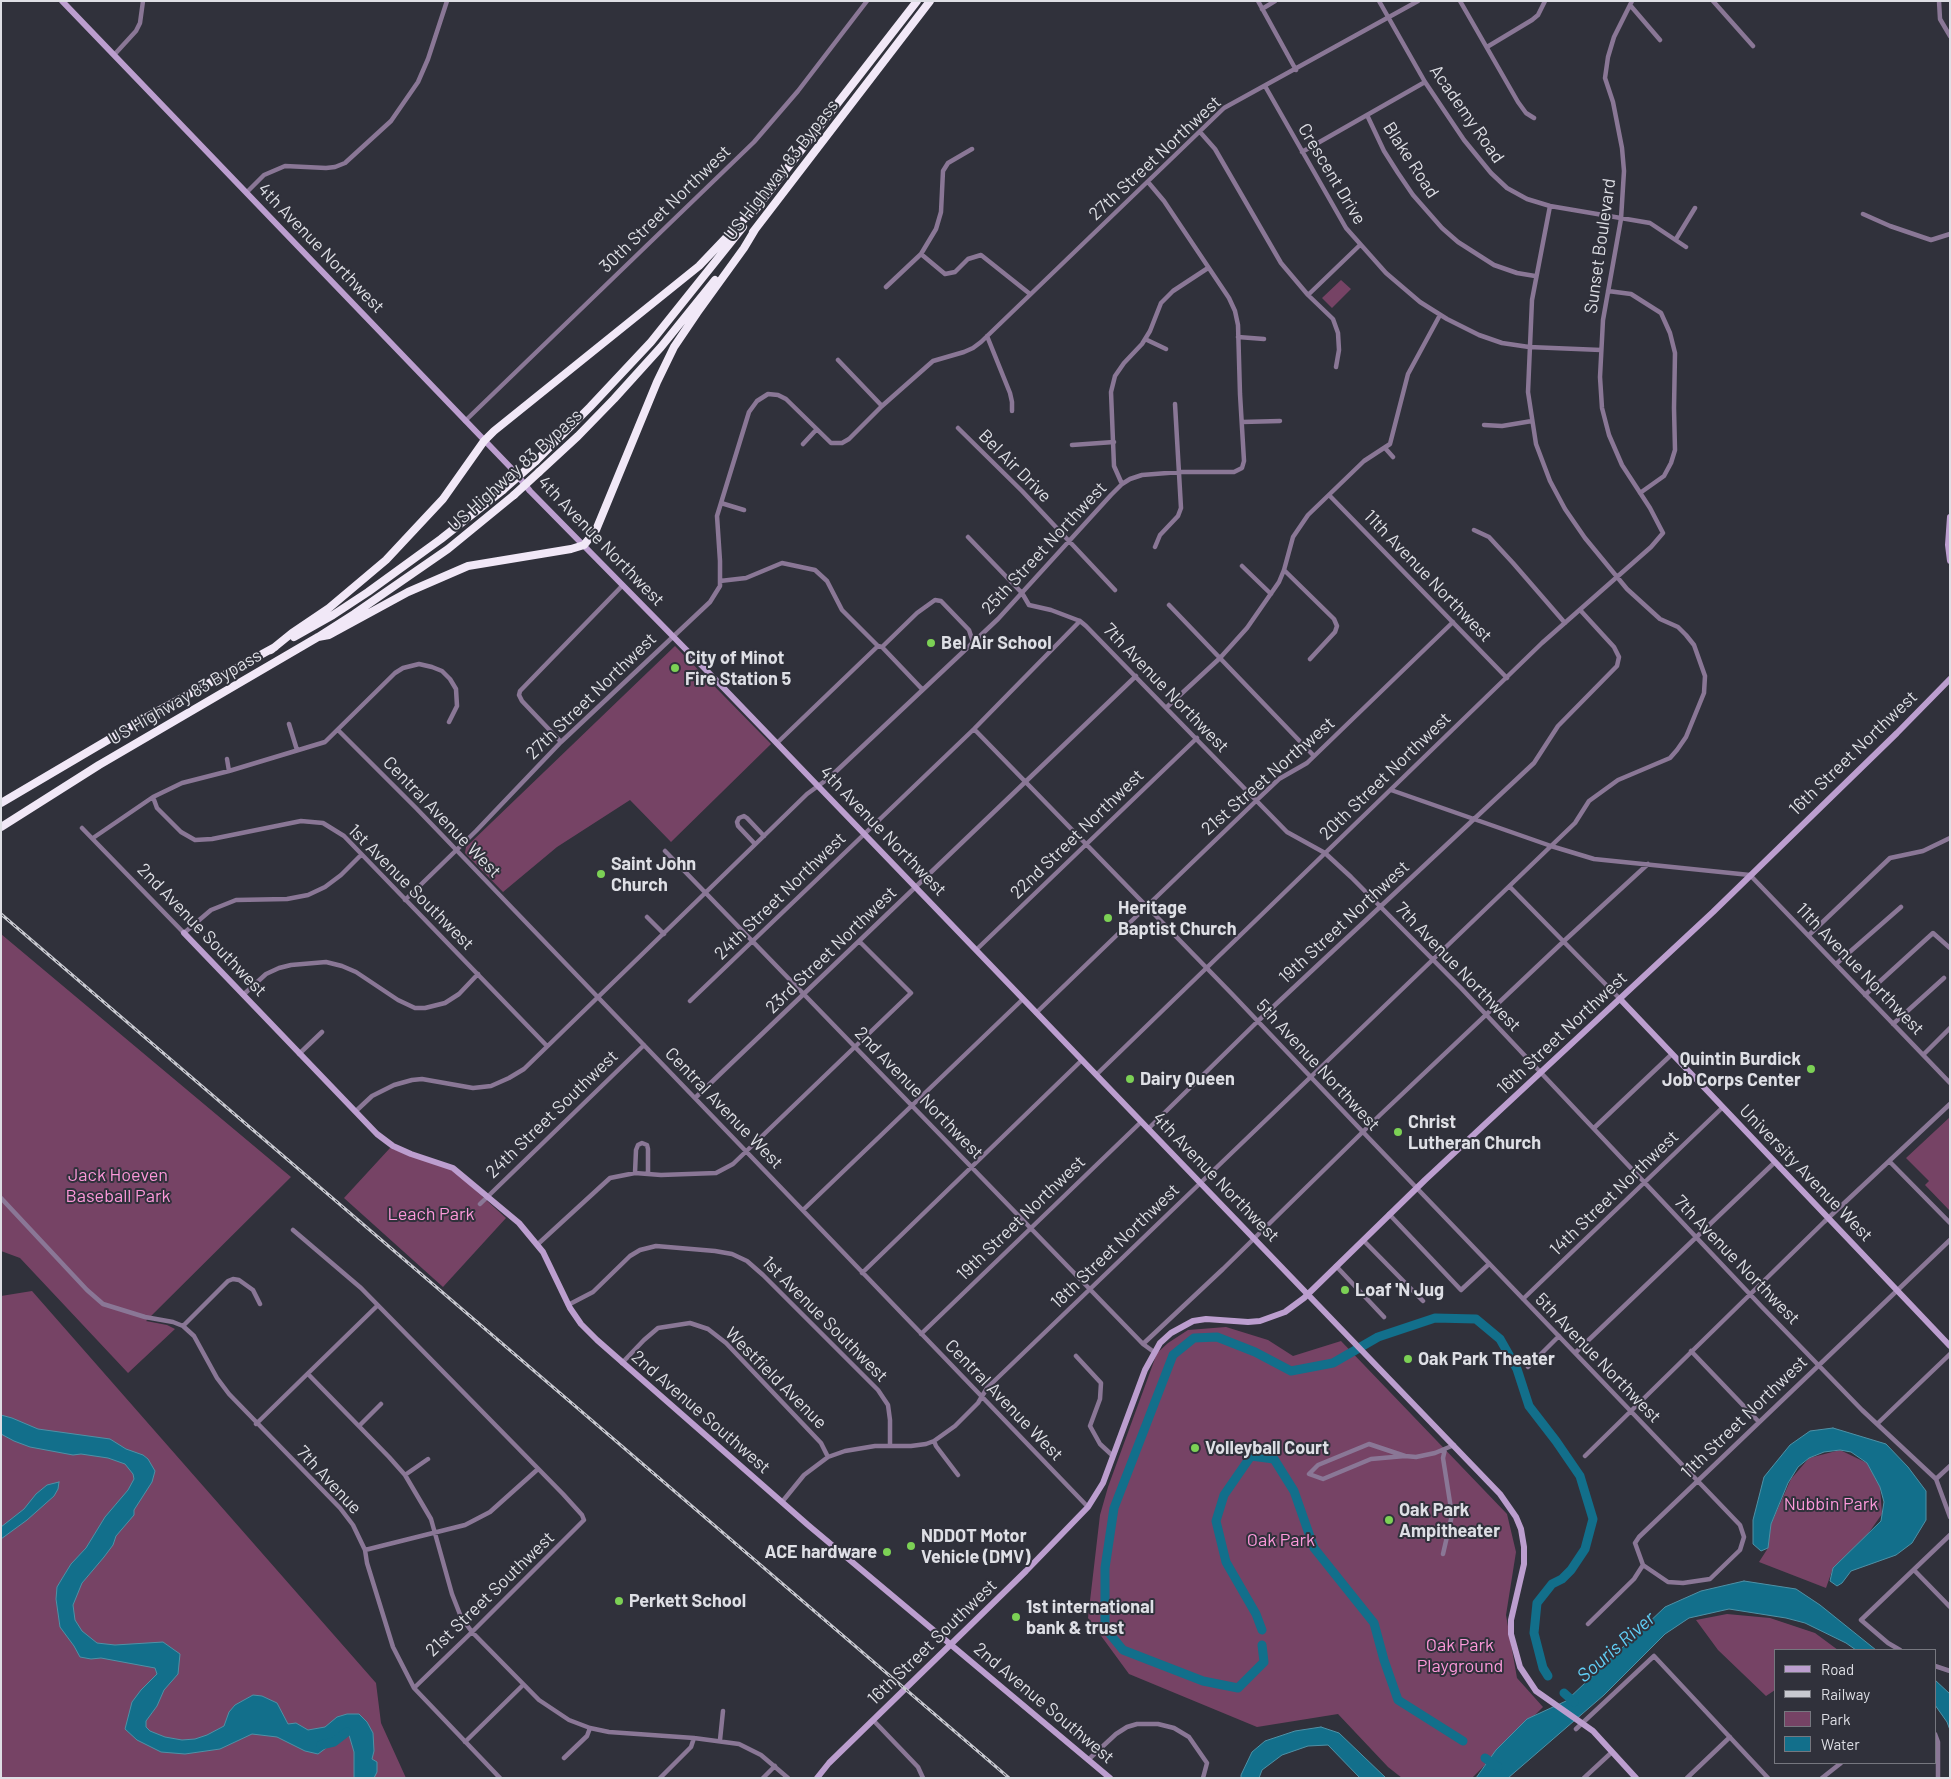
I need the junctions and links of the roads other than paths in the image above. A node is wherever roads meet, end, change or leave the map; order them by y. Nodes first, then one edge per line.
1 (62, 1) edge
2 (143, 1) edge
3 (447, 1) edge
4 (867, 1) edge
5 (916, 1) edge
6 (930, 1) edge
7 (1258, 1) edge
8 (1275, 1) edge
9 (1379, 1) edge
10 (1418, 1) edge
11 (1460, 1) edge
12 (1545, 1) edge
13 (1713, 1) edge
14 (1631, 3) edge
15 (1939, 3) edge
16 (1262, 8) junction
17 (1389, 18) junction
18 (1950, 36) edge
19 (1660, 40) dead end
20 (1753, 46) dead end
21 (1486, 47) junction
22 (114, 55) junction
23 (1296, 70) junction
24 (1425, 82) junction
25 (1265, 86) junction
26 (1367, 115) junction
27 (1534, 118) dead end
28 (1200, 132) junction
29 (972, 149) dead end
30 (1302, 152) junction
31 (1148, 182) junction
32 (247, 192) junction
33 (1550, 206) junction
34 (757, 208) junction
35 (1695, 208) dead end
36 (1863, 214) dead end
37 (1621, 218) junction
38 (756, 228) junction
39 (1950, 234) edge
40 (1676, 239) junction
41 (1360, 245) junction
42 (1686, 247) dead end
43 (921, 254) junction
44 (1208, 268) junction
45 (1535, 276) junction
46 (886, 287) dead end
47 (1608, 291) junction
48 (1030, 294) junction
49 (1308, 295) junction
50 (1440, 315) junction
51 (987, 336) junction
52 (1238, 337) junction
53 (1145, 339) junction
54 (1264, 339) dead end
55 (1529, 346) junction
56 (1166, 349) dead end
57 (1601, 350) junction
58 (838, 360) dead end
59 (1336, 367) dead end
60 (1175, 404) dead end
61 (882, 406) junction
62 (1012, 411) dead end
63 (465, 421) junction
64 (1280, 421) dead end
65 (1532, 421) junction
66 (1242, 422) junction
67 (1484, 425) dead end
68 (958, 428) dead end
69 (816, 430) junction
70 (484, 441) junction
71 (1114, 442) junction
72 (803, 444) dead end
73 (1072, 444) dead end
74 (1384, 448) junction
75 (1393, 456) dead end
76 (1180, 472) junction
77 (1122, 484) junction
78 (1640, 493) junction
79 (1329, 494) junction
80 (721, 503) junction
81 (744, 510) dead end
82 (1950, 517) edge
83 (1474, 530) dead end
84 (968, 537) dead end
85 (1068, 541) junction
86 (584, 545) junction
87 (1155, 547) dead end
88 (1950, 561) edge
89 (1242, 566) dead end
90 (1284, 570) junction
91 (1617, 578) junction
92 (720, 581) junction
93 (623, 585) junction
94 (1114, 590) dead end
95 (1022, 593) junction
96 (1272, 594) junction
97 (1169, 605) dead end
98 (1581, 611) junction
99 (1080, 621) junction
100 (1453, 622) junction
101 (1565, 623) junction
102 (673, 635) junction
103 (318, 637) junction
104 (973, 642) junction
105 (880, 646) junction
106 (271, 650) junction
107 (1220, 658) junction
108 (1310, 659) dead end
109 (1136, 676) junction
110 (1506, 678) junction
111 (1950, 679) edge
112 (922, 689) junction
113 (1167, 708) junction
114 (449, 722) dead end
115 (288, 724) dead end
116 (974, 729) junction
117 (338, 730) junction
118 (1197, 738) junction
119 (561, 742) junction
120 (777, 743) junction
121 (296, 750) junction
122 (1314, 756) junction
123 (226, 759) dead end
124 (229, 771) junction
125 (1025, 782) junction
126 (818, 786) junction
127 (1391, 790) junction
128 (153, 797) junction
129 (1256, 800) junction
130 (1, 803) edge
131 (1474, 819) junction
132 (1, 827) edge
133 (82, 828) dead end
134 (864, 834) junction
135 (764, 836) junction
136 (93, 838) junction
137 (1950, 838) edge
138 (755, 844) junction
139 (1086, 844) junction
140 (1551, 846) junction
141 (456, 850) junction
142 (665, 851) dead end
143 (1325, 853) junction
144 (361, 855) junction
145 (1648, 864) junction
146 (1750, 874) junction
147 (916, 887) junction
148 (1510, 887) junction
149 (705, 892) junction
150 (405, 900) junction
151 (1146, 906) junction
152 (1380, 907) junction
153 (1901, 907) dead end
154 (647, 917) dead end
155 (184, 933) junction
156 (664, 934) junction
157 (1809, 935) junction
158 (859, 941) junction
159 (1564, 941) junction
160 (752, 942) junction
161 (1950, 948) edge
162 (976, 950) junction
163 (1433, 960) junction
164 (1836, 964) junction
165 (1207, 968) junction
166 (478, 974) junction
167 (1944, 978) dead end
168 (243, 995) junction
169 (804, 995) junction
170 (1865, 995) junction
171 (598, 998) junction
172 (1022, 999) junction
173 (1620, 999) junction
174 (690, 1001) dead end
175 (1036, 1014) junction
176 (1486, 1015) junction
177 (1258, 1021) junction
178 (1893, 1024) junction
179 (1950, 1028) edge
180 (322, 1032) dead end
181 (644, 1045) junction
182 (547, 1046) junction
183 (856, 1047) junction
184 (300, 1054) junction
185 (1672, 1054) junction
186 (1923, 1055) junction
187 (1082, 1060) junction
188 (1541, 1072) junction
189 (1096, 1075) junction
190 (1311, 1078) junction
191 (1950, 1083) edge
192 (695, 1098) junction
193 (1950, 1104) edge
194 (912, 1105) junction
195 (1723, 1107) junction
196 (356, 1111) junction
197 (1141, 1122) junction
198 (1594, 1128) junction
199 (1148, 1130) junction
200 (1363, 1132) junction
201 (747, 1151) junction
202 (1775, 1162) junction
203 (1890, 1162) junction
204 (971, 1166) junction
205 (635, 1173) junction
206 (648, 1173) junction
207 (1645, 1182) junction
208 (1201, 1183) junction
209 (1417, 1188) junction
210 (487, 1196) junction
211 (1, 1198) edge
212 (480, 1204) dead end
213 (803, 1210) junction
214 (1389, 1214) junction
215 (1828, 1218) junction
216 (1950, 1223) edge
217 (1031, 1228) junction
218 (293, 1230) dead end
219 (1697, 1237) junction
220 (1254, 1239) junction
221 (1363, 1240) junction
222 (1950, 1240) edge
223 (538, 1244) junction
224 (1489, 1264) junction
225 (1336, 1266) junction
226 (862, 1273) junction
227 (1091, 1290) junction
228 (1897, 1290) junction
229 (1308, 1294) junction
230 (1750, 1294) junction
231 (1524, 1299) junction
232 (1423, 1301) dead end
233 (260, 1304) dead end
234 (568, 1305) junction
235 (377, 1306) junction
236 (1384, 1316) dead end
237 (183, 1326) junction
238 (921, 1334) junction
239 (1559, 1336) junction
240 (1143, 1344) junction
241 (1950, 1346) edge
242 (1692, 1351) junction
243 (1154, 1352) junction
244 (1575, 1353) junction
245 (1950, 1354) edge
246 (1076, 1356) dead end
247 (622, 1364) junction
248 (1819, 1364) junction
249 (1528, 1367) dead end
250 (308, 1374) junction
251 (982, 1397) junction
252 (381, 1404) dead end
253 (1631, 1411) junction
254 (1759, 1422) junction
255 (256, 1424) junction
256 (1877, 1424) junction
257 (359, 1426) junction
258 (934, 1441) junction
259 (1454, 1445) junction
260 (890, 1446) junction
261 (1445, 1449) junction
262 (1113, 1456) junction
263 (1405, 1456) junction
264 (1585, 1456) dead end
265 (828, 1457) junction
266 (428, 1459) dead end
267 (1950, 1466) edge
268 (538, 1469) junction
269 (405, 1475) junction
270 (958, 1475) dead end
271 (1936, 1479) junction
272 (1697, 1481) junction
273 (782, 1502) junction
274 (1088, 1506) junction
275 (1950, 1517) edge
276 (435, 1532) junction
277 (1950, 1535) edge
278 (365, 1550) junction
279 (1443, 1554) dead end
280 (1643, 1565) junction
281 (1914, 1570) junction
282 (1950, 1607) edge
283 (1588, 1624) dead end
284 (472, 1632) junction
285 (951, 1645) junction
286 (1898, 1649) edge
287 (1936, 1666) edge
288 (1950, 1671) edge
289 (523, 1685) junction
290 (414, 1688) junction
291 (723, 1711) dead end
292 (873, 1720) junction
293 (1579, 1721) junction
294 (590, 1728) junction
295 (1576, 1728) dead end
296 (1730, 1737) junction
297 (1936, 1737) edge
298 (694, 1738) junction
299 (720, 1740) junction
300 (465, 1742) junction
301 (1612, 1752) junction
302 (564, 1758) dead end
303 (1088, 1760) junction
304 (1840, 1764) edge
305 (775, 1766) junction
306 (500, 1778) edge
307 (660, 1778) edge
308 (763, 1778) edge
309 (788, 1778) edge
310 (818, 1778) edge
311 (923, 1778) edge
312 (1110, 1778) edge
313 (1203, 1778) edge
314 (1584, 1778) edge
315 (1636, 1778) edge
316 (1687, 1778) edge
317 (1768, 1778) edge
318 (1822, 1778) edge
319 (1938, 1778) edge

1 - 22 street, 4th Avenue Northwest
2 - 22 street
3 - 32 street
4 - 63 street, 30th Street Northwest
5 - 34 highway, US Highway 83 Bypass
6 - 38 highway, US Highway 83 Bypass
7 - 16 street
8 - 16 street
9 - 17 street, Academy Road
10 - 17 street, 27th Street Northwest
11 - 21 street
12 - 21 street
13 - 20 street
14 - 19 street
14 - 37 street, Sunset Boulevard
15 - 18 street
16 - 23 street
17 - 23 street, 27th Street Northwest
17 - 24 street, Academy Road
21 - 27 street
22 - 32 street, 4th Avenue Northwest
23 - 25 street, 27th Street Northwest
24 - 26 street
24 - 33 street, Academy Road
25 - 28 street, 27th Street Northwest
25 - 30 street, Crescent Drive
26 - 30 street
26 - 45 street, Blake Road
28 - 31 street, 27th Street Northwest
28 - 49 street
29 - 43 street
30 - 41 street, Crescent Drive
31 - 44 street
31 - 48 street, 27th Street Northwest
32 - 63 street, 4th Avenue Northwest
33 - 37 street, Academy Road
33 - 45 street, 18th Street Northwest
34 - 70 highway
34 - 106 highway, US Highway 83 Bypass, bridge
35 - 40 street
36 - 39 street
37 - 40 street, Academy Road
37 - 47 street, Sunset Boulevard
38 - 86 highway
38 - 103 highway, US Highway 83 Bypass, bridge
40 - 42 street, Academy Road
41 - 49 street
41 - 50 street, Crescent Drive
43 - 46 street
43 - 48 street
44 - 52 street
44 - 53 street
45 - 55 street, 18th Street Northwest
47 - 57 street, Sunset Boulevard
47 - 78 street
48 - 51 street, 27th Street Northwest
49 - 59 street
50 - 55 street, Crescent Drive
50 - 74 street
51 - 61 street, 27th Street Northwest
51 - 62 street
52 - 54 street
52 - 66 street
53 - 56 street
53 - 71 street
55 - 57 street, Crescent Drive
55 - 65 street, 18th Street Northwest
57 - 78 street, Sunset Boulevard
58 - 61 street
60 - 76 street
61 - 69 street
63 - 70 street, 4th Avenue Northwest
64 - 66 street
65 - 67 street
65 - 91 street, 18th Street Northwest
66 - 76 street, 25th Street Northwest
68 - 85 street, Bel Air Drive
69 - 72 street
69 - 80 street, 27th Street Northwest
70 - 86 street, 4th Avenue Northwest
70 - 106 highway
71 - 73 street
71 - 77 street
74 - 75 street
74 - 79 street
76 - 77 street, 25th Street Northwest
76 - 87 street
77 - 85 street, 25th Street Northwest
78 - 91 street, 20th Street Northwest
79 - 90 street
79 - 100 street, 11th Avenue Northwest
80 - 81 street
80 - 92 street, 27th Street Northwest
82 - 88 street
83 - 101 street
84 - 95 street, 7th Avenue Northwest
85 - 94 street, Bel Air Drive
85 - 95 street, 25th Street Northwest
86 - 93 street, 4th Avenue Northwest
86 - 103 highway
89 - 96 street
90 - 96 street
90 - 108 street
91 - 98 street, 20th Street Northwest
91 - 140 street, 18th Street Northwest
92 - 102 street, 27th Street Northwest
92 - 105 street
93 - 102 street, 4th Avenue Northwest
93 - 119 street
95 - 99 street, 7th Avenue Northwest
95 - 104 street, 25th Street Northwest
96 - 107 street
97 - 107 street
98 - 101 street, 20th Street Northwest
98 - 131 street, 19th Street Northwest
99 - 109 street, 7th Avenue Northwest
99 - 116 street, 24th Street Northwest
100 - 110 street, 11th Avenue Northwest
100 - 122 street, 21st Street Northwest
101 - 110 street, 20th Street Northwest
102 - 119 street, 27th Street Northwest
102 - 120 street, 4th Avenue Northwest
103 - 132 highway, US Highway 83 Bypass
104 - 105 street
104 - 112 street, 25th Street Northwest
105 - 112 street
105 - 120 street
106 - 130 highway, US Highway 83 Bypass
107 - 113 street
107 - 122 street
109 - 113 street, 7th Avenue Northwest
109 - 125 street, 23rd Street Northwest
110 - 127 street, 20th Street Northwest
111 - 146 street, 16th Street Northwest
112 - 126 street, 25th Street Northwest
113 - 118 street, 7th Avenue Northwest
114 - 117 street
115 - 121 street
116 - 125 street, 5th Avenue Northwest
116 - 134 street, 24th Street Northwest
117 - 121 street
117 - 141 street, Central Avenue West
118 - 129 street, 7th Avenue Northwest
118 - 139 street, 22nd Street Northwest
119 - 141 street, 27th Street Northwest
120 - 126 street, 4th Avenue Northwest
121 - 124 street
122 - 129 street, 21st Street Northwest
123 - 124 street
124 - 128 street
125 - 139 street, 5th Avenue Northwest
125 - 147 street, 23rd Street Northwest
126 - 134 street, 4th Avenue Northwest
126 - 135 street, 25th Street Northwest
127 - 131 street
127 - 143 street, 20th Street Northwest
128 - 136 street
128 - 144 street, 1st Avenue Southwest
129 - 143 street, 7th Avenue Northwest
129 - 151 street, 21st Street Northwest
131 - 140 street
131 - 152 street, 19th Street Northwest
133 - 136 street, 2nd Avenue Southwest
134 - 147 street, 4th Avenue Northwest
134 - 160 street, 24th Street Northwest
135 - 138 street, 25th Street Northwest
135 - 138 street
136 - 155 street, 2nd Avenue Southwest
137 - 157 street
138 - 149 street, 25th Street Northwest
139 - 151 street, 5th Avenue Northwest
139 - 162 street, 22nd Street Northwest
140 - 145 street
140 - 148 street, 18th Street Northwest
141 - 150 street, 27th Street Northwest
141 - 171 street, Central Avenue West
142 - 149 street, 2nd Avenue Northwest
143 - 152 street, 7th Avenue Northwest
143 - 165 street, 20th Street Northwest
144 - 150 street, 1st Avenue Southwest
144 - 155 street
145 - 146 street
145 - 159 street
146 - 157 street, 11th Avenue Northwest
146 - 173 street, 16th Street Northwest
147 - 158 street, 23rd Street Northwest
147 - 162 street, 4th Avenue Northwest
148 - 159 street
148 - 163 street, 18th Street Northwest
149 - 156 street, 25th Street Northwest
149 - 160 street, 2nd Avenue Northwest
150 - 166 street, 1st Avenue Southwest
151 - 165 street, 5th Avenue Northwest
151 - 175 street, 21st Street Northwest
152 - 163 street, 7th Avenue Northwest
152 - 177 street, 19th Street Northwest
153 - 164 street
154 - 156 street
155 - 168 street, 2nd Avenue Southwest
156 - 171 street, 25th Street Northwest
157 - 164 street, 11th Avenue Northwest
158 - 169 street, 23rd Street Northwest
158 - 183 street
159 - 173 street
159 - 176 street
160 - 169 street, 2nd Avenue Northwest
160 - 174 street, 24th Street Northwest
161 - 170 street
162 - 172 street, 4th Avenue Northwest
163 - 176 street, 7th Avenue Northwest
163 - 190 street, 18th Street Northwest
164 - 170 street, 11th Avenue Northwest
165 - 177 street, 5th Avenue Northwest
165 - 189 street, 20th Street Northwest
166 - 168 street
166 - 182 street, 1st Avenue Southwest
167 - 178 street
168 - 184 street, 2nd Avenue Southwest
169 - 183 street, 2nd Avenue Northwest
169 - 192 street, 23rd Street Northwest
170 - 178 street, 11th Avenue Northwest
171 - 181 street, Central Avenue West
171 - 182 street, 25th Street Northwest
172 - 175 street, 4th Avenue Northwest
172 - 194 street
173 - 185 street, University Avenue West
173 - 188 street, 16th Street Northwest
175 - 187 street, 4th Avenue Northwest
176 - 188 street, 7th Avenue Northwest
176 - 200 street
177 - 190 street, 5th Avenue Northwest
177 - 199 street, 19th Street Northwest
178 - 186 street, 11th Avenue Northwest
179 - 186 street
180 - 184 street
181 - 192 street, Central Avenue West
181 - 210 street, 24th Street Southwest
182 - 196 street, 25th Street Northwest
183 - 194 street, 2nd Avenue Northwest
183 - 201 street
184 - 196 street, 2nd Avenue Southwest
185 - 195 street, University Avenue West
185 - 198 street
186 - 191 street, 11th Avenue Northwest
187 - 189 street, 4th Avenue Northwest
187 - 204 street
188 - 198 street, 7th Avenue Northwest
188 - 209 street, 16th Street Northwest
189 - 197 street, 4th Avenue Northwest
190 - 200 street, 5th Avenue Northwest
190 - 208 street, 18th Street Northwest
192 - 201 street, Central Avenue West
193 - 203 street
194 - 204 street, 2nd Avenue Northwest
194 - 213 street
195 - 202 street, University Avenue West
195 - 207 street, 14th Street Northwest
196 - 210 street, 2nd Avenue Southwest
197 - 199 street, 4th Avenue Northwest
197 - 217 street, 19th Street Northwest
198 - 207 street, 7th Avenue Northwest
199 - 208 street, 4th Avenue Northwest
200 - 209 street, 5th Avenue Northwest
200 - 220 street
201 - 206 street
201 - 213 street, Central Avenue West
202 - 215 street, University Avenue West
202 - 219 street
203 - 215 street
203 - 216 street
204 - 217 street, 2nd Avenue Northwest
204 - 226 street
205 - 206 street
205 - 206 street
205 - 223 street
207 - 219 street, 7th Avenue Northwest
207 - 231 street, 14th Street Northwest
208 - 220 street, 4th Avenue Northwest
208 - 227 street, 18th Street Northwest
209 - 214 street, 16th Street Northwest
209 - 224 street, 5th Avenue Northwest
210 - 212 street, 24th Street Southwest
210 - 223 street, 2nd Avenue Southwest
211 - 237 street
213 - 226 street, Central Avenue West
214 - 221 street, 16th Street Northwest
214 - 224 street
215 - 228 street, University Avenue West
215 - 230 street
217 - 227 street, 2nd Avenue Northwest
217 - 238 street, 19th Street Northwest
218 - 235 street
219 - 230 street, 7th Avenue Northwest
219 - 244 street
220 - 229 street, 4th Avenue Northwest
220 - 240 street
221 - 225 street, 16th Street Northwest
221 - 232 street
222 - 228 street, 11th Street Northwest
223 - 234 street, 2nd Avenue Southwest
224 - 231 street, 5th Avenue Northwest
225 - 229 street, 16th Street Northwest
225 - 236 street
226 - 238 street, Central Avenue West
227 - 240 street, 2nd Avenue Northwest
227 - 251 street, 18th Street Northwest
228 - 241 street, University Avenue West
228 - 248 street, 11th Street Northwest
229 - 243 street, 16th Street Northwest
229 - 259 street, 4th Avenue Northwest
230 - 242 street
230 - 248 street, 7th Avenue Northwest
231 - 239 street, 5th Avenue Northwest
233 - 237 street
234 - 247 street, 2nd Avenue Southwest
234 - 260 street, 1st Avenue Southwest
235 - 250 street
235 - 268 street
237 - 255 street, 7th Avenue
238 - 251 street, Central Avenue West
239 - 244 street, 5th Avenue Northwest
239 - 249 street
240 - 243 street, 2nd Avenue Northwest
242 - 253 street
242 - 254 street
243 - 262 street, 16th Street Northwest
244 - 253 street, 5th Avenue Northwest
245 - 256 street
246 - 262 street
247 - 265 street, Westfield Avenue
247 - 273 street, 2nd Avenue Southwest
248 - 254 street, 11th Street Northwest
248 - 256 street, 7th Avenue Northwest
250 - 255 street
250 - 257 street
251 - 258 street, 18th Street Northwest
251 - 274 street, Central Avenue West
252 - 257 street
253 - 264 street
253 - 272 street, 5th Avenue Northwest
254 - 272 street, 11th Street Northwest
255 - 278 street, 7th Avenue
256 - 271 street, 7th Avenue Northwest
257 - 269 street
258 - 260 street
258 - 270 street
259 - 261 street
259 - 293 street, 4th Avenue Northwest
260 - 265 street
261 - 263 street
261 - 279 street
262 - 274 street, 16th Street Northwest
263 - 263 street
265 - 273 street
266 - 269 street
267 - 271 street
268 - 276 street
268 - 284 street, 21st Street Southwest
269 - 276 street
271 - 275 street
272 - 280 street, 11th Street Northwest
272 - 280 street, 5th Avenue Northwest
273 - 285 street, 2nd Avenue Southwest
274 - 285 street, 16th Street Southwest
276 - 278 street
276 - 284 street
277 - 281 street
278 - 290 street, 7th Avenue
280 - 283 street
281 - 282 street
281 - 286 street
284 - 289 street
284 - 290 street, 21st Street Southwest
285 - 292 street, 16th Street Southwest
285 - 303 street, 2nd Avenue Southwest
287 - 288 street
289 - 294 street
289 - 300 street
290 - 300 street, 7th Avenue
291 - 299 street
292 - 310 street, 16th Street Southwest
292 - 311 street
293 - 295 street
293 - 296 street
293 - 301 street, 4th Avenue Northwest
294 - 298 street
294 - 302 street
296 - 316 street
296 - 317 street
297 - 319 street
298 - 299 street
298 - 307 street
299 - 305 street
300 - 306 street, 7th Avenue
301 - 314 street
301 - 315 street, 4th Avenue Northwest
303 - 312 street, 2nd Avenue Southwest
303 - 313 street
304 - 318 street
305 - 308 street
305 - 309 street

